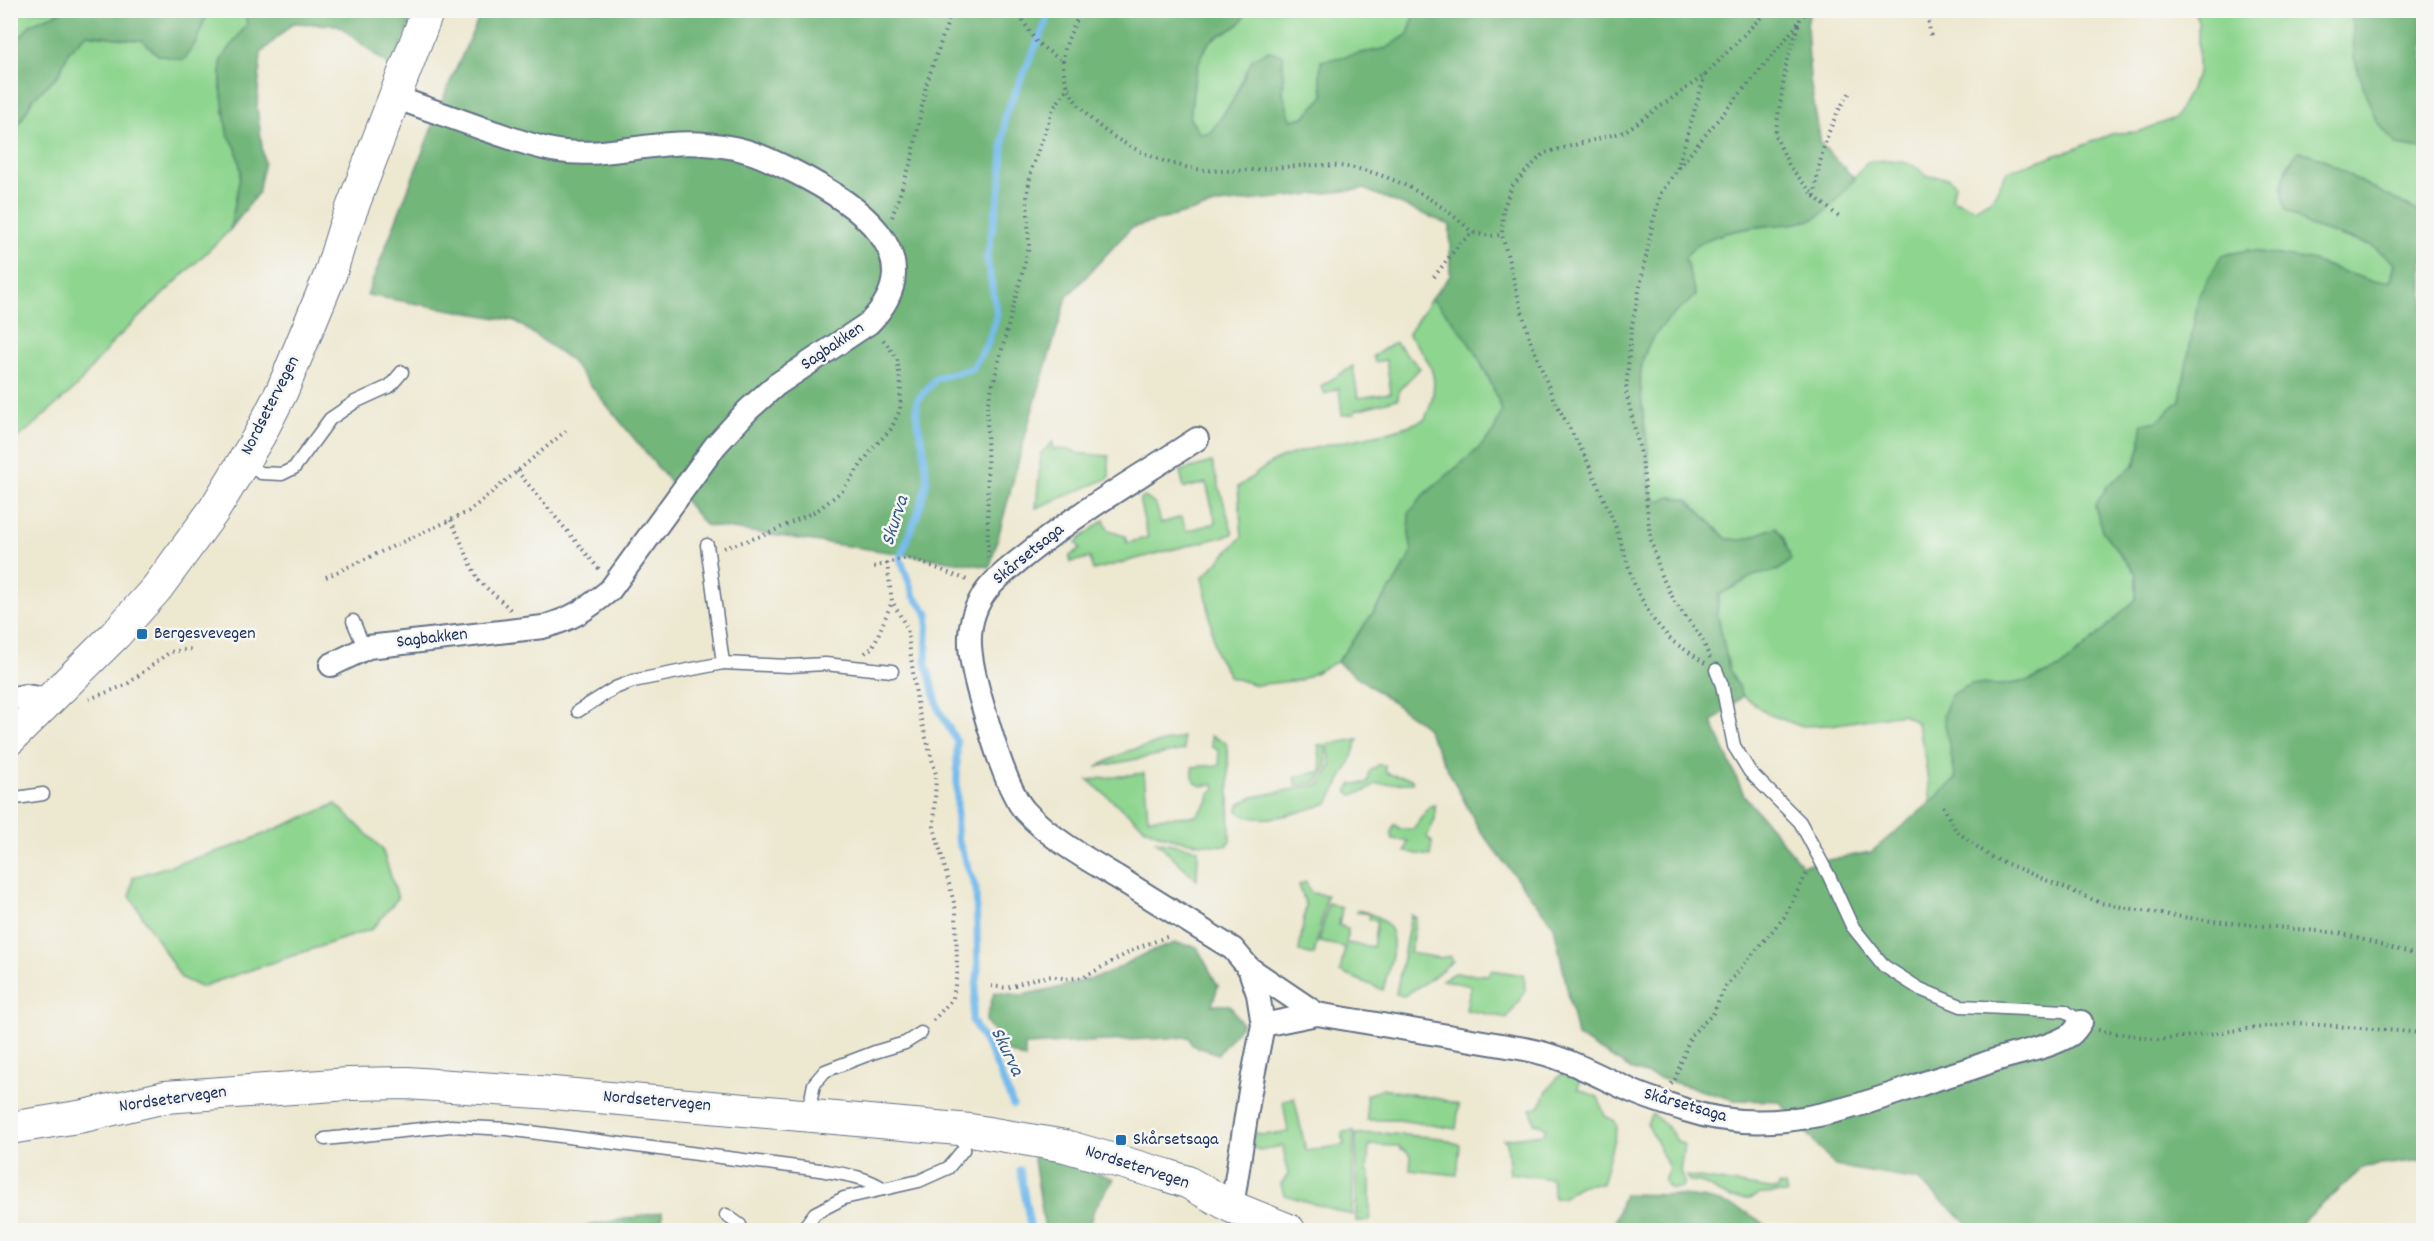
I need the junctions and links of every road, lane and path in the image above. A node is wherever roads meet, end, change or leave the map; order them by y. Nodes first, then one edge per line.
1 (428, 10) edge
2 (952, 10) edge
3 (1016, 10) edge
4 (1082, 10) edge
5 (1768, 10) edge
6 (1808, 10) edge
7 (1927, 10) edge
8 (1800, 20) junction
9 (1931, 39) dead end
10 (1063, 62) junction
11 (1705, 75) junction
12 (1069, 86) junction
13 (1851, 91) dead end
14 (394, 97) junction
15 (1677, 171) junction
16 (1815, 197) junction
17 (1839, 217) dead end
18 (1473, 233) junction
19 (1502, 235) junction
20 (884, 236) junction
21 (1434, 277) dead end
22 (869, 323) junction
23 (402, 372) dead end
24 (567, 429) dead end
25 (1197, 439) dead end
26 (243, 463) junction
27 (517, 471) junction
28 (451, 520) junction
29 (707, 545) dead end
30 (724, 548) dead end
31 (887, 563) junction
32 (874, 567) dead end
33 (326, 578) dead end
34 (613, 586) junction
35 (987, 589) junction
36 (892, 601) junction
37 (353, 621) dead end
38 (532, 628) junction
39 (368, 646) junction
40 (192, 649) dead end
41 (723, 663) junction
42 (331, 665) dead end
43 (857, 668) junction
44 (1716, 670) junction
45 (892, 671) dead end
46 (10, 699) edge
47 (52, 700) junction
48 (578, 711) dead end
49 (10, 740) edge
50 (43, 794) dead end
51 (10, 799) edge
52 (1944, 806) dead end
53 (1817, 855) junction
54 (1202, 930) junction
55 (2424, 957) edge
56 (1249, 968) junction
57 (991, 986) dead end
58 (1317, 1014) junction
59 (2081, 1022) junction
60 (1263, 1025) junction
61 (921, 1033) joint
62 (2424, 1033) edge
63 (1649, 1096) junction
64 (807, 1116) junction
65 (10, 1128) edge
66 (970, 1130) junction
67 (325, 1139) dead end
68 (884, 1189) junction
69 (1233, 1206) junction
70 (726, 1215) dead end
71 (741, 1230) edge
72 (802, 1230) edge
73 (1289, 1230) edge

1 - 14 main road, Nordsetervegen
2 - 20 path
3 - 10 path
4 - 10 path
5 - 11 path
6 - 8 path
7 - 9 path
8 - 15 path
8 - 16 path
10 - 12 path
11 - 15 path
11 - 19 path
12 - 18 path
12 - 35 path
13 - 16 path
14 - 20 street, Sagbakken
14 - 26 main road, Nordsetervegen
15 - 44 path
16 - 17 path
18 - 19 path
18 - 21 path
19 - 44 path
20 - 22 street, Sagbakken
22 - 30 path
22 - 34 street, Sagbakken
23 - 26 lane
24 - 27 path
25 - 35 street, Skårsetsaga
26 - 47 main road, Nordsetervegen
27 - 28 path
27 - 34 path
28 - 33 path
28 - 38 path
29 - 41 lane
31 - 32 path
31 - 35 path
31 - 36 path
34 - 38 street, Sagbakken
35 - 54 street, Skårsetsaga
36 - 43 path
36 - 61 path
37 - 39 lane
38 - 39 street, Sagbakken
39 - 42 street, Sagbakken
40 - 47 path
41 - 43 lane
41 - 48 lane
43 - 45 lane
44 - 53 lane
46 - 47 street
47 - 49 main road, Nordsetervegen
50 - 51 lane
52 - 55 path
53 - 59 lane
53 - 63 path
54 - 56 street, Skårsetsaga
54 - 57 path
56 - 58 street, Skårsetsaga
56 - 60 street, Skårsetsaga
58 - 60 street, Skårsetsaga
58 - 63 street, Skårsetsaga
59 - 62 path
59 - 63 street, Skårsetsaga
60 - 69 street, Skårsetsaga
61 - 64 lane
64 - 65 main road, Nordsetervegen
64 - 66 main road, Nordsetervegen
66 - 68 lane
66 - 69 main road, Nordsetervegen
67 - 68 lane
68 - 72 lane
69 - 73 main road, Nordsetervegen
70 - 71 lane

